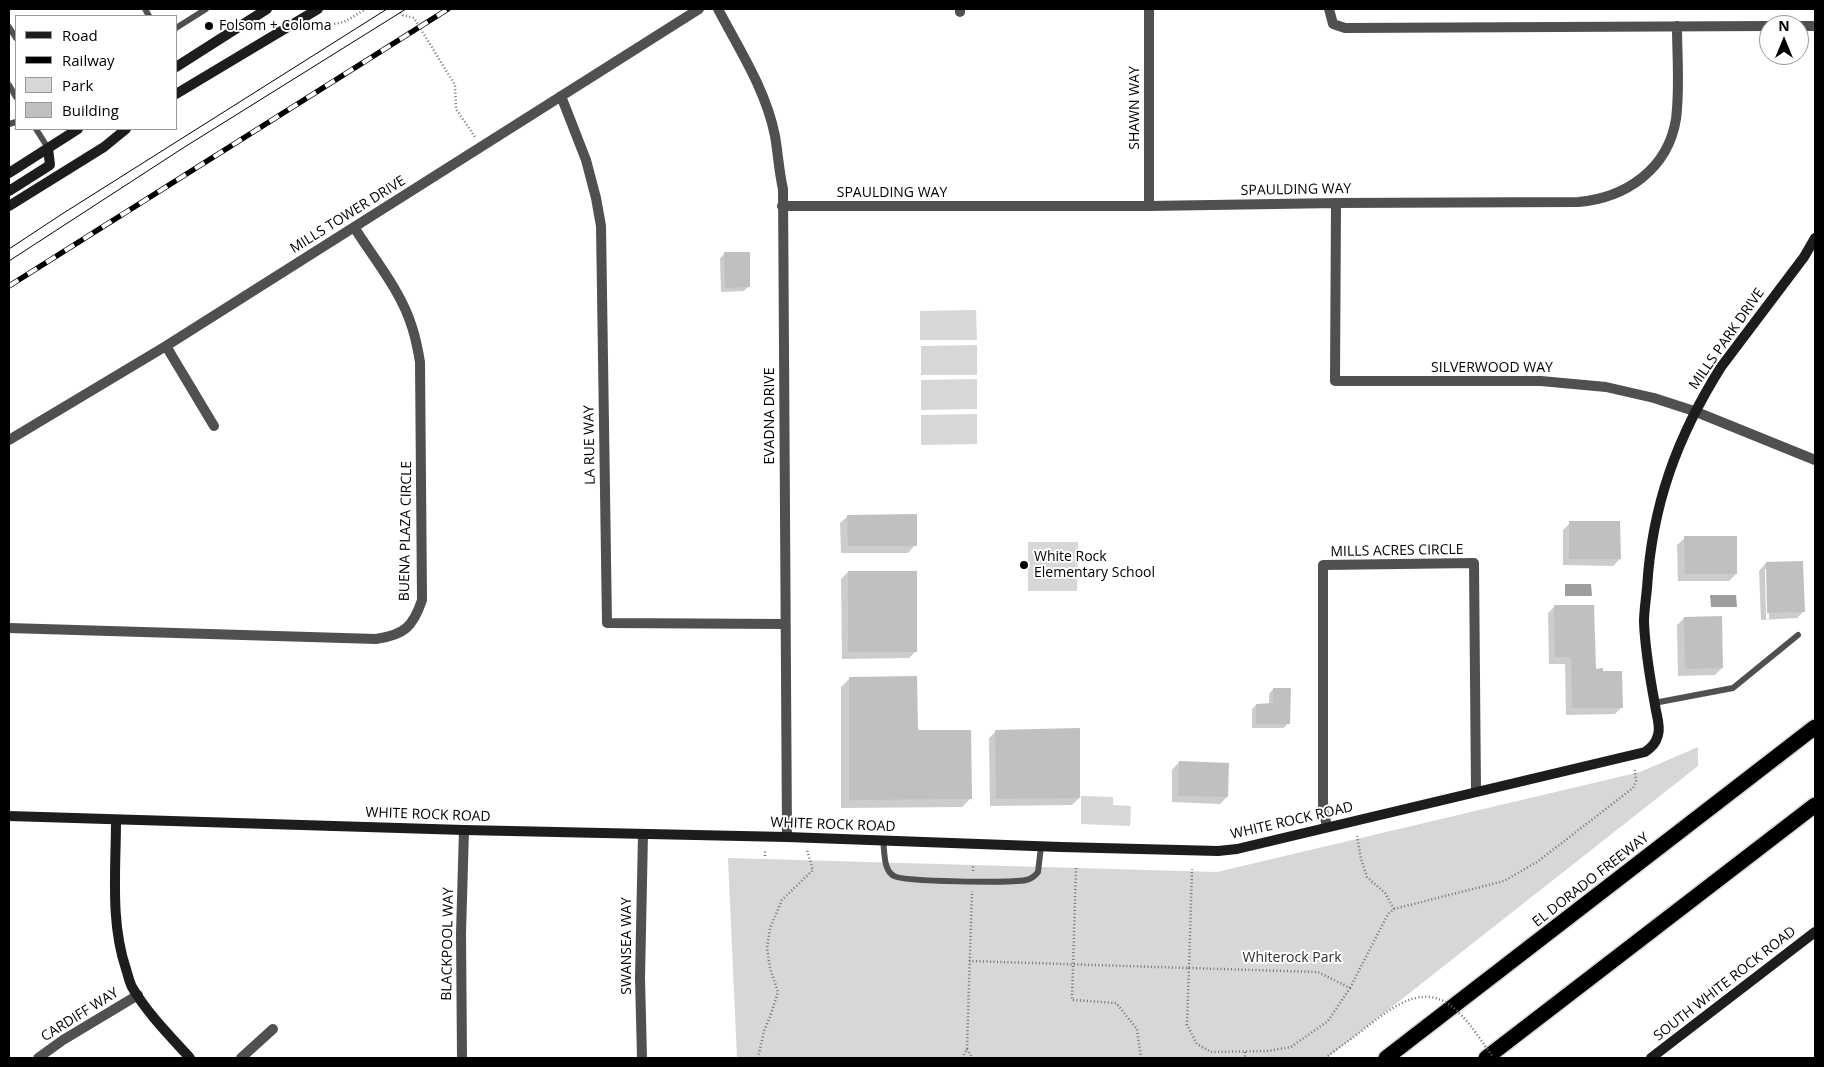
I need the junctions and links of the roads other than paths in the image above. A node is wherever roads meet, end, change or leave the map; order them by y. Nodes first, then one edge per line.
1 (206, 9) edge
2 (268, 9) edge
3 (318, 9) edge
4 (699, 9) edge
5 (718, 9) edge
6 (1149, 9) edge
7 (1329, 9) edge
8 (198, 11) edge
9 (178, 26) edge
10 (1678, 26) junction
11 (1759, 26) edge
12 (178, 63) edge
13 (178, 93) edge
14 (561, 96) junction
15 (37, 130) edge
16 (76, 130) edge
17 (125, 130) edge
18 (48, 148) junction
19 (9, 173) edge
20 (9, 190) edge
21 (1336, 203) junction
22 (9, 206) edge
23 (782, 206) junction
24 (1149, 206) junction
25 (354, 227) junction
26 (1815, 238) edge
27 (166, 346) junction
28 (1694, 411) junction
29 (214, 426) dead end
30 (9, 440) edge
31 (1815, 460) edge
32 (785, 624) junction
33 (9, 628) edge
34 (1798, 635) dead end
35 (1654, 703) junction
36 (1815, 727) edge
37 (1645, 752) joint
38 (1476, 792) junction
39 (1815, 805) edge
40 (9, 816) edge
41 (116, 820) junction
42 (1327, 826) junction
43 (464, 830) junction
44 (643, 834) junction
45 (787, 837) junction
46 (884, 841) junction
47 (1041, 846) junction
48 (1815, 932) edge
49 (138, 995) junction
50 (273, 1029) dead end
51 (38, 1058) edge
52 (190, 1058) edge
53 (241, 1058) edge
54 (462, 1058) edge
55 (642, 1058) edge
56 (1386, 1058) edge
57 (1486, 1058) edge
58 (1651, 1058) edge

1 - 8 lane
2 - 12 street
3 - 13 street
4 - 14 street, MILLS TOWER DRIVE
5 - 23 street, EVADNA DRIVE
6 - 24 street, SHAWN WAY
7 - 10 street
8 - 9 lane
10 - 11 street
10 - 21 street, SPAULDING WAY
14 - 25 street, MILLS TOWER DRIVE
14 - 32 street, LA RUE WAY
15 - 18 lane
16 - 18 street
17 - 22 street
18 - 19 street
18 - 20 street
21 - 24 street, SPAULDING WAY
21 - 28 street, SILVERWOOD WAY
23 - 24 street, SPAULDING WAY
23 - 32 street, EVADNA DRIVE
25 - 27 street, MILLS TOWER DRIVE
25 - 33 street, BUENA PLAZA CIRCLE
26 - 28 street, MILLS PARK DRIVE
27 - 29 street
27 - 30 street, MILLS TOWER DRIVE
28 - 31 street, SILVERWOOD WAY
28 - 35 street, MILLS PARK DRIVE
32 - 45 street, EVADNA DRIVE
34 - 35 lane
35 - 37 street, MILLS PARK DRIVE
36 - 56 highway, EL DORADO FREEWAY
37 - 38 street, WHITE ROCK ROAD
38 - 42 street, WHITE ROCK ROAD
38 - 42 street, MILLS ACRES CIRCLE
39 - 57 highway
40 - 41 street, WHITE ROCK ROAD
41 - 43 street, WHITE ROCK ROAD
41 - 49 street
42 - 47 street, WHITE ROCK ROAD
43 - 44 street, WHITE ROCK ROAD
43 - 54 street, BLACKPOOL WAY
44 - 45 street, WHITE ROCK ROAD
44 - 55 street, SWANSEA WAY
45 - 46 street, WHITE ROCK ROAD
46 - 47 street, WHITE ROCK ROAD
46 - 47 lane
48 - 58 street, SOUTH WHITE ROCK ROAD
49 - 51 street, CARDIFF WAY
49 - 52 street
50 - 53 street

